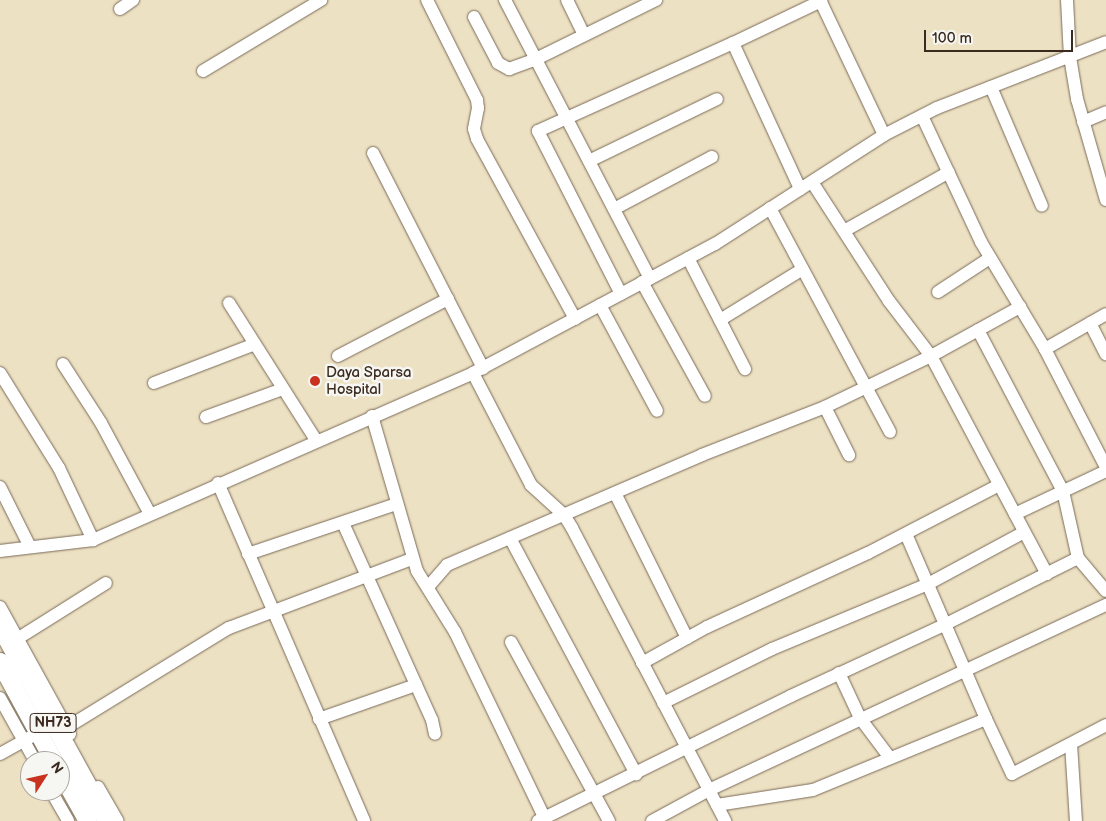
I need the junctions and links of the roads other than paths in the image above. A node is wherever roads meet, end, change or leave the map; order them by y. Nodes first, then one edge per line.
1 (132, 0) edge
2 (427, 0) edge
3 (505, 0) edge
4 (567, 0) edge
5 (656, 0) edge
6 (820, 0) edge
7 (1067, 0) edge
8 (313, 2) edge
9 (120, 9) dead end
10 (474, 17) dead end
11 (584, 35) junction
12 (1106, 42) edge
13 (733, 43) junction
14 (1070, 57) junction
15 (536, 59) junction
16 (204, 71) dead end
17 (991, 88) junction
18 (717, 100) dead end
19 (1106, 112) edge
20 (922, 116) junction
21 (566, 117) junction
22 (1083, 122) junction
23 (884, 135) junction
24 (373, 153) dead end
25 (712, 157) dead end
26 (589, 161) junction
27 (948, 172) junction
28 (812, 182) junction
29 (800, 190) junction
30 (1106, 200) edge
31 (1042, 206) dead end
32 (770, 208) junction
33 (614, 209) junction
34 (844, 231) junction
35 (688, 258) junction
36 (990, 258) junction
37 (803, 268) junction
38 (646, 280) junction
39 (938, 292) dead end
40 (621, 294) junction
41 (448, 299) junction
42 (230, 303) dead end
43 (600, 305) junction
44 (1020, 307) junction
45 (1106, 314) edge
46 (575, 319) junction
47 (720, 320) junction
48 (1090, 323) junction
49 (978, 330) junction
50 (255, 344) junction
51 (1045, 349) junction
52 (1106, 354) edge
53 (338, 356) dead end
54 (931, 356) junction
55 (63, 364) dead end
56 (745, 369) dead end
57 (478, 370) junction
58 (0, 373) edge
59 (154, 383) dead end
60 (866, 386) junction
61 (284, 389) junction
62 (705, 396) dead end
63 (825, 407) junction
64 (657, 411) dead end
65 (372, 416) junction
66 (206, 417) dead end
67 (890, 432) dead end
68 (316, 440) junction
69 (849, 454) dead end
70 (1106, 467) edge
71 (1106, 471) edge
72 (218, 484) junction
73 (999, 485) junction
74 (0, 487) edge
75 (1064, 491) junction
76 (615, 493) junction
77 (397, 504) junction
78 (150, 514) junction
79 (1015, 514) junction
80 (564, 515) junction
81 (343, 523) junction
82 (1024, 532) junction
83 (906, 534) junction
84 (510, 538) junction
85 (93, 540) junction
86 (30, 546) junction
87 (0, 551) edge
88 (248, 554) junction
89 (1078, 558) junction
90 (412, 559) junction
91 (1047, 574) junction
92 (367, 576) junction
93 (106, 583) dead end
94 (928, 584) junction
95 (428, 587) junction
96 (1106, 591) edge
97 (1106, 605) edge
98 (0, 607) edge
99 (273, 612) junction
100 (944, 625) junction
101 (0, 626) edge
102 (687, 638) junction
103 (17, 639) junction
104 (511, 642) dead end
105 (0, 662) edge
106 (642, 663) junction
107 (964, 669) junction
108 (839, 674) junction
109 (416, 684) junction
110 (0, 698) edge
111 (663, 702) junction
112 (860, 718) junction
113 (319, 719) junction
114 (986, 719) junction
115 (1106, 725) edge
116 (62, 730) junction
117 (435, 734) dead end
118 (31, 737) junction
119 (1072, 744) junction
120 (687, 748) junction
121 (33, 751) edge
122 (44, 751) edge
123 (0, 754) edge
124 (890, 758) junction
125 (636, 774) junction
126 (70, 789) edge
127 (709, 790) junction
128 (594, 795) junction
129 (57, 801) edge
130 (717, 805) junction
131 (543, 820) edge
132 (68, 821) edge
133 (88, 821) edge
134 (107, 821) edge
135 (118, 821) edge
136 (364, 821) edge
137 (609, 821) edge
138 (652, 821) edge
139 (725, 821) edge
140 (1076, 821) edge

1 - 9 street
2 - 46 street
3 - 15 street
4 - 11 street
5 - 11 street
6 - 13 street
6 - 23 street
7 - 14 street
8 - 16 street
10 - 15 street
11 - 15 street
12 - 14 street
13 - 21 street
13 - 29 street
14 - 17 street
14 - 22 street
15 - 21 street
17 - 20 street
17 - 31 street
18 - 26 street
19 - 22 street
20 - 23 street
20 - 27 street
21 - 26 street
21 - 40 street
22 - 30 street
23 - 28 street
24 - 41 street
25 - 33 street
26 - 33 street
27 - 34 street
27 - 36 street
28 - 29 street
28 - 34 street
29 - 32 street
32 - 35 street
32 - 37 street
33 - 38 street
34 - 54 street
35 - 38 street
35 - 47 street
36 - 39 street
36 - 44 street
37 - 47 street
37 - 60 street
38 - 40 street
38 - 62 street
40 - 43 street
41 - 53 street
41 - 57 street
42 - 50 street
43 - 46 street
43 - 64 street
44 - 49 street
44 - 51 street
45 - 48 street
46 - 57 street
47 - 56 street
48 - 51 street
48 - 52 street
49 - 54 street
49 - 75 street
50 - 59 street
50 - 61 street
51 - 70 street
54 - 60 street
54 - 73 street
55 - 78 street
57 - 65 street
57 - 80 street
58 - 85 street
60 - 63 street
60 - 67 street
61 - 66 street
61 - 68 street
63 - 69 street
63 - 76 street
65 - 68 street
65 - 77 street
68 - 72 street
71 - 75 street
72 - 78 street
72 - 88 street
73 - 79 street
73 - 83 street
74 - 86 street
75 - 79 street
75 - 89 street
76 - 80 street
76 - 102 street
77 - 81 street
77 - 90 street
78 - 85 street
79 - 82 street
80 - 84 street
80 - 106 street
81 - 88 street
81 - 92 street
82 - 91 street
82 - 94 street
83 - 94 street
83 - 102 street
84 - 95 street
84 - 125 street
85 - 86 street
86 - 87 street
88 - 99 street
89 - 91 street
89 - 96 street
90 - 92 street
90 - 95 street
91 - 100 street
92 - 99 street
92 - 109 street
93 - 103 street
94 - 100 street
94 - 111 street
95 - 131 street
97 - 107 street
98 - 103 street
99 - 113 street
99 - 116 street
100 - 107 street
100 - 108 street
101 - 116 highway, NH73
102 - 106 street
103 - 116 street
104 - 128 street
105 - 118 highway, NH73
106 - 111 street
107 - 112 street
107 - 114 street
108 - 112 street
108 - 120 street
109 - 113 street
109 - 117 street
110 - 118 street
111 - 120 street
112 - 124 street
112 - 127 street
113 - 136 street
114 - 119 street
114 - 124 street
115 - 119 street
116 - 134 highway, NH73
116 - 135 street
118 - 121 street
118 - 122 highway, NH73
118 - 123 street
119 - 140 street
120 - 125 street
120 - 127 street
124 - 130 street
125 - 128 street
126 - 133 highway
127 - 130 street
127 - 138 street
128 - 131 street
128 - 137 street
129 - 132 street
130 - 139 street

